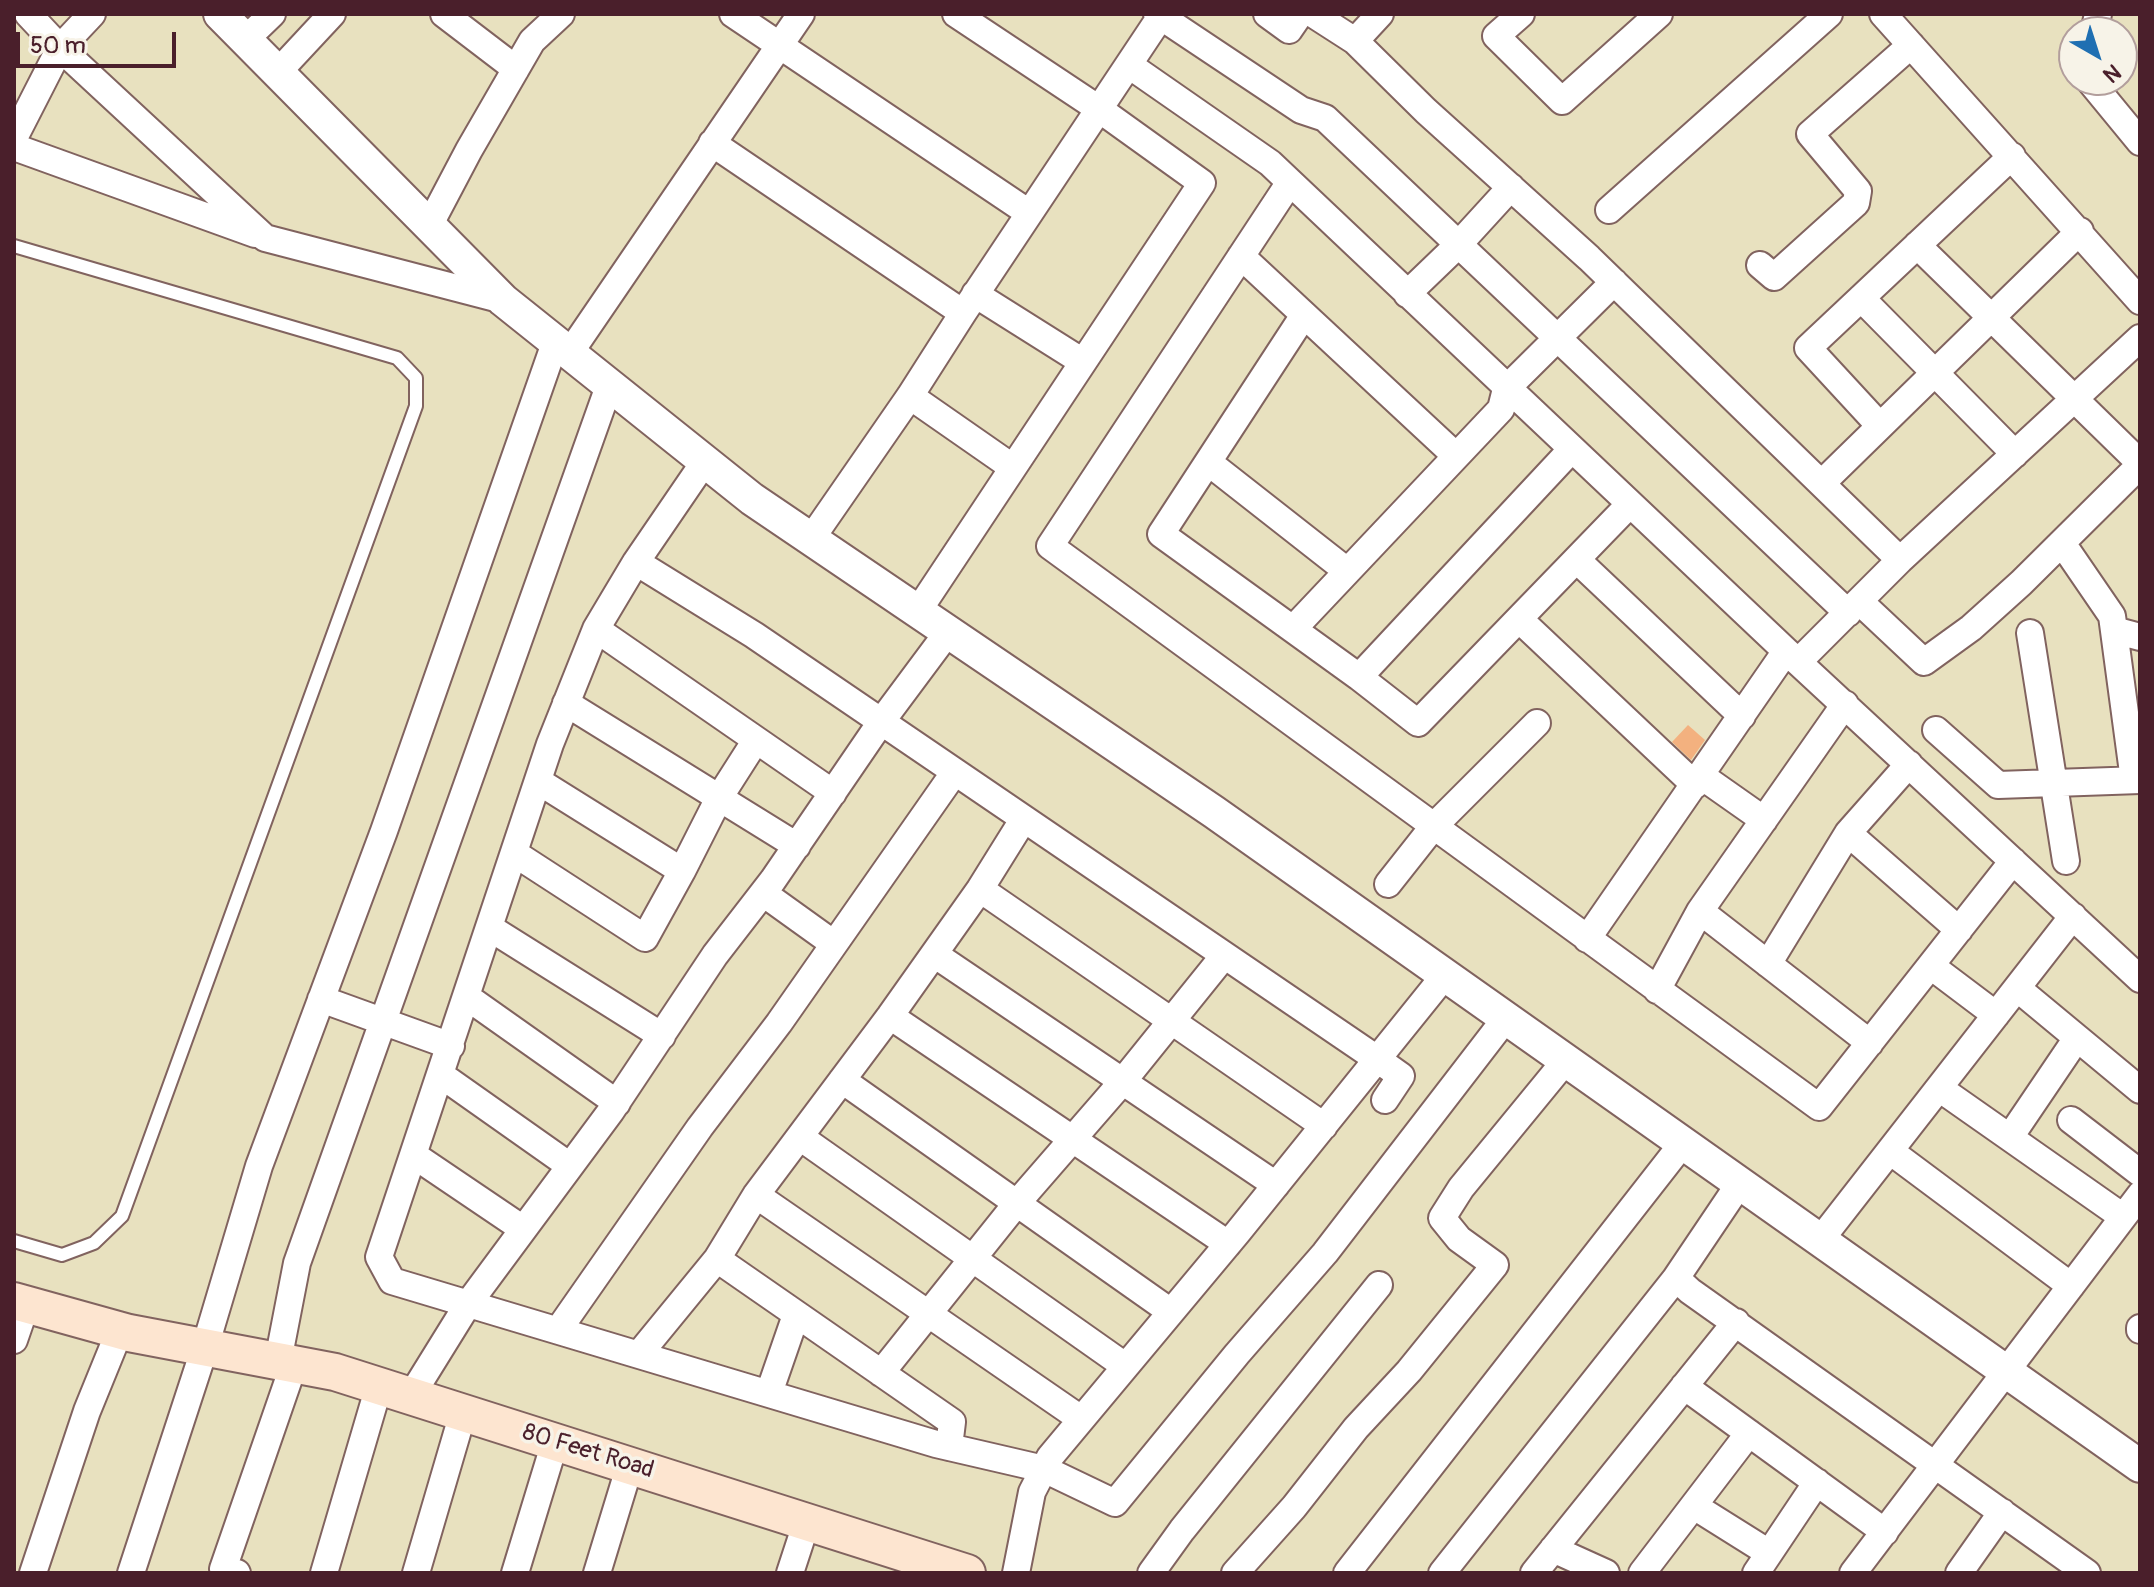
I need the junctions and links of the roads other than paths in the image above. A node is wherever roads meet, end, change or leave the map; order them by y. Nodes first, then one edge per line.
1 (28, 14) edge
2 (92, 14) edge
3 (220, 14) edge
4 (272, 14) edge
5 (332, 14) edge
6 (444, 14) edge
7 (561, 14) edge
8 (733, 14) edge
9 (801, 14) edge
10 (956, 14) edge
11 (1267, 14) edge
12 (1300, 14) edge
13 (1313, 14) edge
14 (1380, 14) edge
15 (1521, 14) edge
16 (1659, 14) edge
17 (1829, 14) edge
18 (1883, 14) edge
19 (1159, 15) edge
20 (1192, 23) edge
21 (246, 39) junction
22 (1355, 41) junction
23 (779, 45) junction
24 (1911, 45) junction
25 (60, 48) junction
26 (1129, 65) junction
27 (516, 69) junction
28 (278, 72) junction
29 (2102, 96) edge
30 (1099, 109) junction
31 (14, 138) edge
32 (2140, 142) edge
33 (712, 143) junction
34 (14, 147) edge
35 (2012, 156) junction
36 (1290, 182) junction
37 (1511, 187) junction
38 (1609, 210) dead end
39 (1029, 213) junction
40 (429, 226) junction
41 (2080, 231) junction
42 (265, 238) junction
43 (1458, 245) junction
44 (1917, 245) junction
45 (14, 246) edge
46 (1241, 256) junction
47 (1760, 265) dead end
48 (1614, 282) junction
49 (1407, 294) junction
50 (1861, 298) junction
51 (503, 300) junction
52 (2140, 301) edge
53 (969, 303) junction
54 (1304, 315) junction
55 (1991, 317) junction
56 (1557, 338) junction
57 (2140, 338) edge
58 (562, 348) junction
59 (1083, 362) junction
60 (1935, 372) junction
61 (609, 386) junction
62 (1506, 389) junction
63 (910, 396) junction
64 (2075, 399) junction
65 (1880, 426) junction
66 (1571, 450) junction
67 (2015, 454) junction
68 (1456, 456) junction
69 (705, 461) junction
70 (1208, 462) junction
71 (2140, 464) edge
72 (1012, 467) junction
73 (1822, 483) junction
74 (1630, 504) junction
75 (811, 539) junction
76 (2062, 543) junction
77 (1577, 560) junction
78 (1900, 560) junction
79 (636, 562) junction
80 (1347, 571) junction
81 (1853, 607) junction
82 (918, 611) junction
83 (1519, 619) junction
84 (596, 629) junction
85 (1293, 629) junction
86 (2114, 630) junction
87 (948, 632) junction
88 (2030, 633) dead end
89 (2140, 637) edge
90 (1792, 656) junction
91 (1359, 677) junction
92 (566, 703) junction
93 (1845, 704) junction
94 (1742, 716) junction
95 (881, 722) junction
96 (1537, 723) dead end
97 (1936, 730) dead end
98 (756, 740) junction
99 (1909, 764) junction
100 (954, 773) junction
101 (1698, 780) junction
102 (2137, 780) edge
103 (538, 781) junction
104 (2054, 783) junction
105 (833, 793) junction
106 (719, 798) junction
107 (1023, 820) junction
108 (1764, 820) junction
109 (1433, 827) junction
110 (1848, 833) junction
111 (797, 846) junction
112 (514, 853) junction
113 (2013, 861) junction
114 (2066, 861) dead end
115 (682, 871) junction
116 (1388, 884) dead end
117 (980, 889) junction
118 (763, 893) junction
119 (1700, 911) junction
120 (2073, 916) junction
121 (490, 928) junction
122 (1959, 930) junction
123 (1587, 939) junction
124 (834, 944) junction
125 (934, 954) junction
126 (1223, 957) junction
127 (1768, 964) junction
128 (1931, 966) junction
129 (1445, 975) junction
130 (2140, 979) edge
131 (2017, 988) junction
132 (1657, 990) junction
133 (467, 997) junction
134 (321, 999) junction
135 (1996, 1015) junction
136 (890, 1016) junction
137 (1506, 1018) junction
138 (1171, 1019) junction
139 (384, 1022) junction
140 (662, 1036) junction
141 (2077, 1038) junction
142 (1870, 1043) junction
143 (451, 1046) junction
144 (1377, 1059) junction
145 (1566, 1060) junction
146 (441, 1075) junction
147 (842, 1080) junction
148 (1123, 1081) junction
149 (1939, 1088) junction
150 (2140, 1090) edge
151 (1385, 1100) dead end
152 (617, 1103) junction
153 (2071, 1120) dead end
154 (1324, 1126) junction
155 (800, 1137) junction
156 (2010, 1137) junction
157 (1073, 1140) junction
158 (1683, 1143) junction
159 (1890, 1151) junction
160 (415, 1156) junction
161 (570, 1166) junction
162 (2140, 1173) edge
163 (1740, 1183) junction
164 (1276, 1185) junction
165 (756, 1195) junction
166 (2140, 1195) edge
167 (1017, 1203) junction
168 (2123, 1217) junction
169 (523, 1229) junction
170 (1821, 1239) junction
171 (14, 1241) edge
172 (1228, 1244) junction
173 (972, 1258) junction
174 (717, 1259) junction
175 (1676, 1278) junction
176 (1379, 1285) dead end
177 (2071, 1286) junction
178 (20, 1303) edge
179 (468, 1304) junction
180 (1171, 1312) junction
181 (796, 1315) junction
182 (930, 1315) junction
183 (1736, 1322) junction
184 (559, 1329) junction
185 (120, 1330) junction
186 (14, 1340) edge
187 (205, 1347) junction
188 (640, 1353) junction
189 (286, 1363) junction
190 (1125, 1366) junction
191 (2006, 1371) junction
192 (881, 1373) junction
193 (1684, 1386) junction
194 (395, 1391) junction
195 (769, 1393) junction
196 (463, 1413) junction
197 (1081, 1419) junction
198 (1749, 1433) junction
199 (555, 1442) junction
200 (949, 1447) junction
201 (630, 1465) junction
202 (1937, 1465) junction
203 (2140, 1466) edge
204 (1044, 1469) junction
205 (1817, 1482) junction
206 (1694, 1506) junction
207 (2002, 1512) junction
208 (807, 1521) junction
209 (1885, 1532) junction
210 (1553, 1549) junction
211 (1762, 1563) edge
212 (33, 1573) edge
213 (131, 1573) edge
214 (237, 1573) edge
215 (324, 1573) edge
216 (416, 1573) edge
217 (515, 1573) edge
218 (597, 1573) edge
219 (790, 1573) edge
220 (967, 1573) edge
221 (1016, 1573) edge
222 (1151, 1573) edge
223 (1235, 1573) edge
224 (1347, 1573) edge
225 (1442, 1573) edge
226 (1534, 1573) edge
227 (1606, 1573) edge
228 (1642, 1573) edge
229 (1853, 1573) edge
230 (1959, 1573) edge
231 (2087, 1573) edge

1 - 25 street
2 - 25 street
3 - 21 street
4 - 21 street
5 - 28 street
6 - 27 street
7 - 27 street
8 - 23 street
9 - 23 street
10 - 30 street
11 - 12 street
13 - 22 street
14 - 22 street
15 - 16 street
17 - 38 street
18 - 24 street
19 - 20 street
19 - 26 street
20 - 43 street
21 - 28 street
22 - 37 street
23 - 33 street
23 - 39 street
24 - 35 street
24 - 47 street
25 - 31 street
25 - 42 street
26 - 30 street
26 - 36 street
27 - 40 street
28 - 40 street
29 - 32 street
30 - 39 street
30 - 59 street
33 - 53 street
33 - 58 street
34 - 42 street
35 - 41 street
35 - 44 street
36 - 46 street
36 - 49 street
37 - 43 street
37 - 48 street
39 - 53 street
40 - 51 street
41 - 52 street
41 - 55 street
42 - 51 street
43 - 49 street
43 - 56 street
44 - 50 street
44 - 55 street
45 - 171 lane
46 - 54 street
46 - 109 street
48 - 56 street
48 - 73 street
49 - 62 street
50 - 60 street
50 - 65 street
51 - 58 street
53 - 59 street
53 - 63 street
54 - 68 street
54 - 70 street
55 - 60 street
55 - 64 street
56 - 62 street
56 - 81 street
57 - 64 street
58 - 61 street
58 - 134 street
59 - 72 street
60 - 65 street
60 - 67 street
61 - 69 street
61 - 139 street
62 - 66 street
62 - 68 street
63 - 72 street
63 - 75 street
64 - 67 street
64 - 71 street
65 - 73 street
66 - 74 street
66 - 91 street
67 - 78 street
68 - 80 street
69 - 75 street
69 - 79 street
70 - 80 street
70 - 85 street
71 - 76 street
72 - 82 street
73 - 78 street
74 - 77 street
74 - 90 street
75 - 82 street
76 - 81 street
76 - 86 street
77 - 83 street
77 - 94 street
78 - 81 street
79 - 84 street
79 - 95 street
80 - 85 street
81 - 90 street
82 - 87 street
83 - 91 street
83 - 101 street
84 - 92 street
84 - 98 street
85 - 91 street
86 - 89 street
86 - 102 street
87 - 95 street
87 - 129 street
88 - 104 street
90 - 93 street
90 - 94 street
92 - 103 street
92 - 106 street
93 - 99 street
93 - 108 street
94 - 101 street
95 - 100 street
95 - 105 street
96 - 109 street
97 - 104 street
98 - 105 street
98 - 106 street
99 - 110 street
99 - 113 street
100 - 107 street
100 - 124 street
101 - 108 street
101 - 123 street
102 - 104 street
103 - 112 street
103 - 115 street
104 - 114 street
105 - 111 street
106 - 111 street
106 - 115 street
107 - 117 street
107 - 126 street
108 - 119 street
109 - 116 street
109 - 123 street
110 - 122 street
110 - 127 street
111 - 118 street
112 - 115 street
112 - 121 street
113 - 120 street
113 - 122 street
117 - 125 street
117 - 138 street
118 - 124 street
118 - 140 street
119 - 127 street
119 - 132 street
120 - 130 street
120 - 131 street
121 - 133 street
121 - 140 street
122 - 128 street
123 - 132 street
124 - 184 street
125 - 136 street
125 - 148 street
126 - 138 street
126 - 144 street
127 - 142 street
128 - 135 street
128 - 142 street
129 - 137 street
129 - 144 street
131 - 135 street
131 - 141 street
132 - 142 street
133 - 143 street
133 - 152 street
134 - 139 street
134 - 187 street
135 - 149 street
136 - 147 street
136 - 157 street
137 - 145 street
137 - 204 street
138 - 148 street
138 - 154 street
139 - 143 street
139 - 189 street
140 - 152 street
141 - 150 street
141 - 156 street
143 - 146 street
144 - 151 street
144 - 154 street
145 - 158 street
145 - 223 street
146 - 160 street
146 - 161 street
147 - 155 street
147 - 167 street
148 - 157 street
148 - 164 street
149 - 156 street
149 - 159 street
152 - 161 street
153 - 162 street
154 - 164 street
155 - 165 street
155 - 173 street
156 - 168 street
157 - 167 street
157 - 172 street
158 - 163 street
158 - 224 street
159 - 170 street
159 - 177 street
160 - 169 street
160 - 179 street
161 - 169 street
163 - 170 street
163 - 175 street
164 - 172 street
165 - 174 street
165 - 182 street
166 - 168 street
167 - 173 street
167 - 180 street
168 - 177 street
169 - 179 street
170 - 191 street
172 - 180 street
173 - 182 street
173 - 190 street
174 - 181 street
174 - 188 street
175 - 183 street
175 - 225 street
176 - 222 street
177 - 191 street
178 - 185 main road, 80 Feet Road
178 - 186 street
179 - 184 street
179 - 194 street
180 - 190 street
181 - 192 street
181 - 195 street
182 - 192 street
182 - 197 street
183 - 193 street
183 - 202 street
184 - 188 street
185 - 187 main road, 80 Feet Road
185 - 212 street
187 - 189 main road, 80 Feet Road
187 - 213 street
188 - 195 street
189 - 194 main road, 80 Feet Road
189 - 214 street
190 - 197 street
191 - 202 street
191 - 203 street
192 - 200 street
193 - 198 street
193 - 210 street
194 - 196 main road, 80 Feet Road
194 - 215 street
195 - 200 street
196 - 199 main road, 80 Feet Road
196 - 216 street
197 - 204 street
198 - 205 street
198 - 206 street
199 - 201 main road, 80 Feet Road
199 - 217 street
200 - 204 street
201 - 208 main road, 80 Feet Road
201 - 218 street
202 - 207 street
202 - 209 street
204 - 221 street
205 - 209 street
205 - 211 street
206 - 211 street
206 - 228 street
207 - 230 street
207 - 231 street
208 - 219 street
208 - 220 main road, 80 Feet Road
209 - 229 street
210 - 226 street
210 - 227 street

